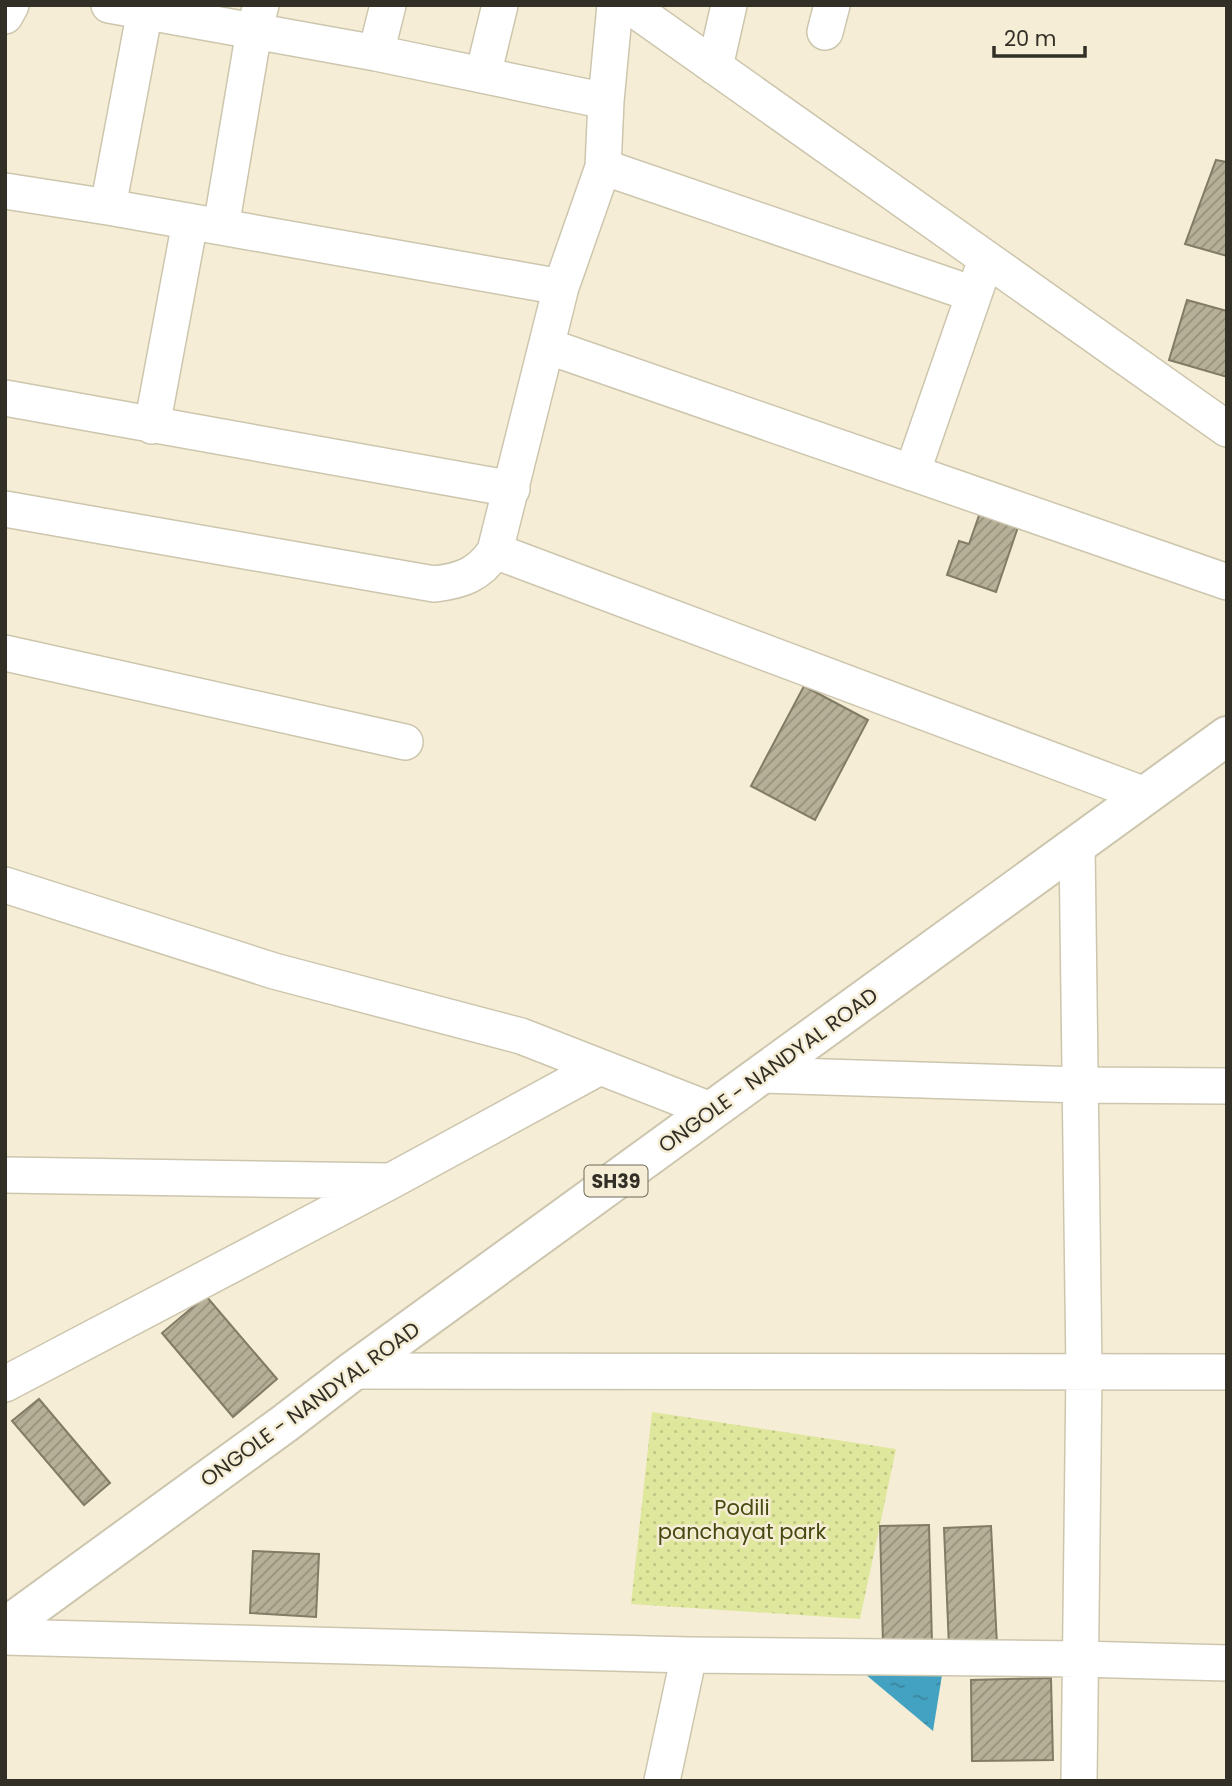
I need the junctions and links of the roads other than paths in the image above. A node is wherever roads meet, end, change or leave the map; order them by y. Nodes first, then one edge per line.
1 (11, 5) edge
2 (109, 5) edge
3 (388, 5) edge
4 (500, 5) edge
5 (615, 5) edge
6 (628, 5) edge
7 (729, 5) edge
8 (145, 9) edge
9 (5, 16) edge
10 (257, 18) edge
11 (376, 53) junction
12 (715, 67) junction
13 (483, 75) junction
14 (606, 101) junction
15 (603, 167) junction
16 (5, 191) edge
17 (108, 207) junction
18 (206, 224) junction
19 (986, 258) junction
20 (561, 287) junction
21 (973, 294) junction
22 (547, 346) junction
23 (5, 398) edge
24 (152, 426) junction
25 (1227, 429) edge
26 (912, 473) junction
27 (512, 489) junction
28 (5, 509) edge
29 (495, 551) junction
30 (1227, 582) edge
31 (5, 653) edge
32 (1227, 736) edge
33 (405, 742) dead end
34 (1145, 795) junction
35 (1077, 845) junction
36 (5, 885) edge
37 (600, 1067) junction
38 (760, 1074) junction
39 (1082, 1085) junction
40 (1227, 1086) edge
41 (713, 1111) junction
42 (5, 1175) edge
43 (391, 1181) junction
44 (353, 1371) junction
45 (1084, 1371) junction
46 (1227, 1372) edge
47 (5, 1384) edge
48 (5, 1627) edge
49 (5, 1637) edge
50 (689, 1655) junction
51 (1080, 1659) junction
52 (1227, 1663) edge
53 (663, 1781) edge
54 (1079, 1781) edge

1 - 9 street
2 - 8 street
3 - 11 street
4 - 13 street
5 - 14 street
6 - 12 street
7 - 12 street
8 - 10 street
8 - 17 street
10 - 11 street
10 - 18 street
11 - 13 street
12 - 19 street
13 - 14 street
14 - 15 street
15 - 20 street
15 - 21 street
16 - 17 street
17 - 18 street
18 - 20 street
18 - 24 street
19 - 21 street
19 - 25 street
20 - 22 street
21 - 26 street
22 - 26 street
22 - 27 street
23 - 24 street
24 - 27 street
26 - 30 street
27 - 29 street
28 - 29 street
29 - 34 street
31 - 33 street
32 - 34 main road, ONGOLE - NANDYAL ROAD / SH39
34 - 35 main road, ONGOLE - NANDYAL ROAD / SH39
35 - 38 main road, ONGOLE - NANDYAL ROAD / SH39
35 - 39 street
36 - 37 street
37 - 41 street
37 - 43 street
38 - 39 street
38 - 41 main road, ONGOLE - NANDYAL ROAD / SH39
39 - 40 street
39 - 45 street
41 - 44 main road, ONGOLE - NANDYAL ROAD / SH39
42 - 43 street
43 - 47 street
44 - 45 street
44 - 48 main road, ONGOLE - NANDYAL ROAD / SH39
45 - 46 street
45 - 51 street
49 - 50 street
50 - 51 street
50 - 53 street
51 - 52 street
51 - 54 street

